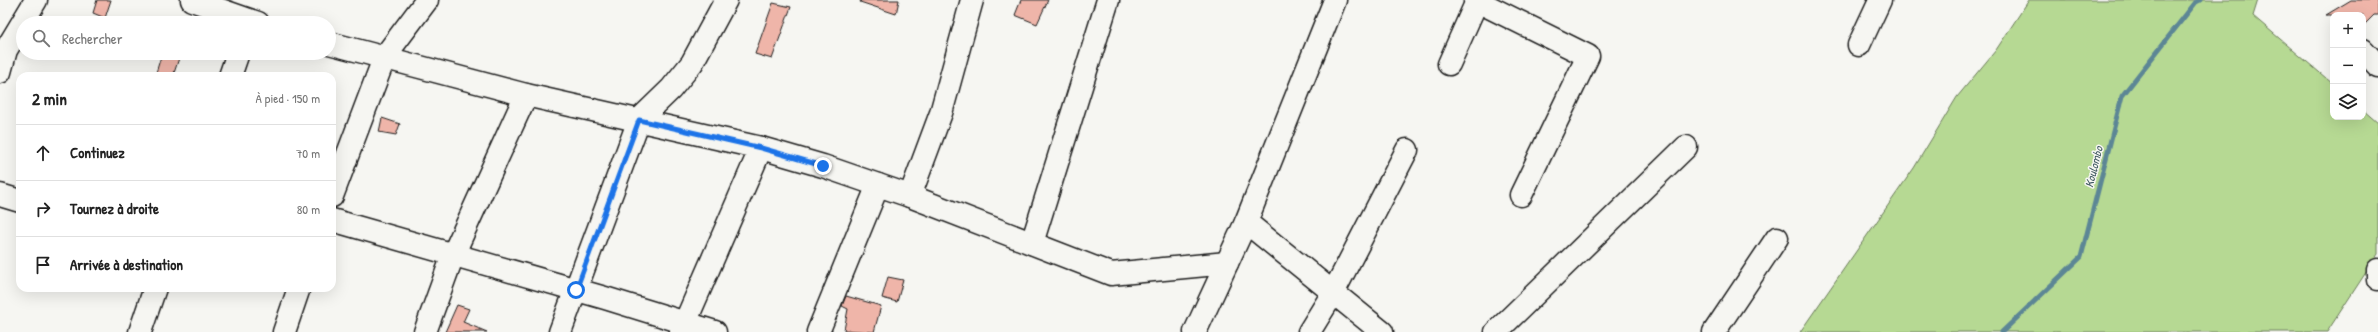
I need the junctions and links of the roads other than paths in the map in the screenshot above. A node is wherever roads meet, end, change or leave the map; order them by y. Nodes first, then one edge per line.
1 (36, 0) edge
2 (192, 0) edge
3 (427, 0) edge
4 (726, 0) edge
5 (972, 0) edge
6 (1108, 0) edge
7 (1335, 0) edge
8 (1476, 0) edge
9 (1880, 0) edge
10 (26, 16) edge
11 (237, 16) edge
12 (16, 33) edge
13 (336, 45) edge
14 (1858, 45) dead end
15 (2366, 53) edge
16 (385, 56) junction
17 (236, 60) edge
18 (1449, 64) dead end
19 (2378, 66) edge
20 (0, 72) edge
21 (231, 72) edge
22 (526, 95) junction
23 (639, 120) junction
24 (1686, 147) dead end
25 (761, 148) junction
26 (1407, 150) dead end
27 (336, 185) edge
28 (878, 185) junction
29 (0, 195) edge
30 (1521, 195) dead end
31 (910, 196) junction
32 (16, 200) edge
33 (336, 221) edge
34 (1246, 222) junction
35 (1777, 238) dead end
36 (1032, 243) junction
37 (453, 255) junction
38 (1226, 264) junction
39 (2378, 270) edge
40 (2378, 279) edge
41 (576, 290) junction
42 (154, 292) edge
43 (298, 292) edge
44 (1333, 293) junction
45 (682, 327) edge
46 (140, 332) edge
47 (284, 332) edge
48 (425, 332) edge
49 (560, 332) edge
50 (715, 332) edge
51 (818, 332) edge
52 (1195, 332) edge
53 (1309, 332) edge
54 (1382, 332) edge
55 (1496, 332) edge
56 (1714, 332) edge

1 - 10 street
2 - 11 street
3 - 16 street
4 - 23 street
5 - 31 street
6 - 36 street
7 - 34 street
8 - 18 street
8 - 30 street
9 - 14 street
12 - 20 street
13 - 16 street
15 - 19 street
16 - 22 street
16 - 27 street
17 - 21 street
22 - 23 street
22 - 37 street
23 - 25 street
23 - 41 street
24 - 55 street
25 - 28 street
25 - 45 street
26 - 44 street
28 - 31 street
28 - 51 street
29 - 32 street
31 - 36 street
33 - 37 street
34 - 38 street
34 - 44 street
35 - 56 street
36 - 38 street
37 - 41 street
37 - 48 street
38 - 52 street
39 - 40 street
41 - 45 street
41 - 49 street
42 - 46 street
43 - 47 street
44 - 53 street
44 - 54 street
45 - 50 street

